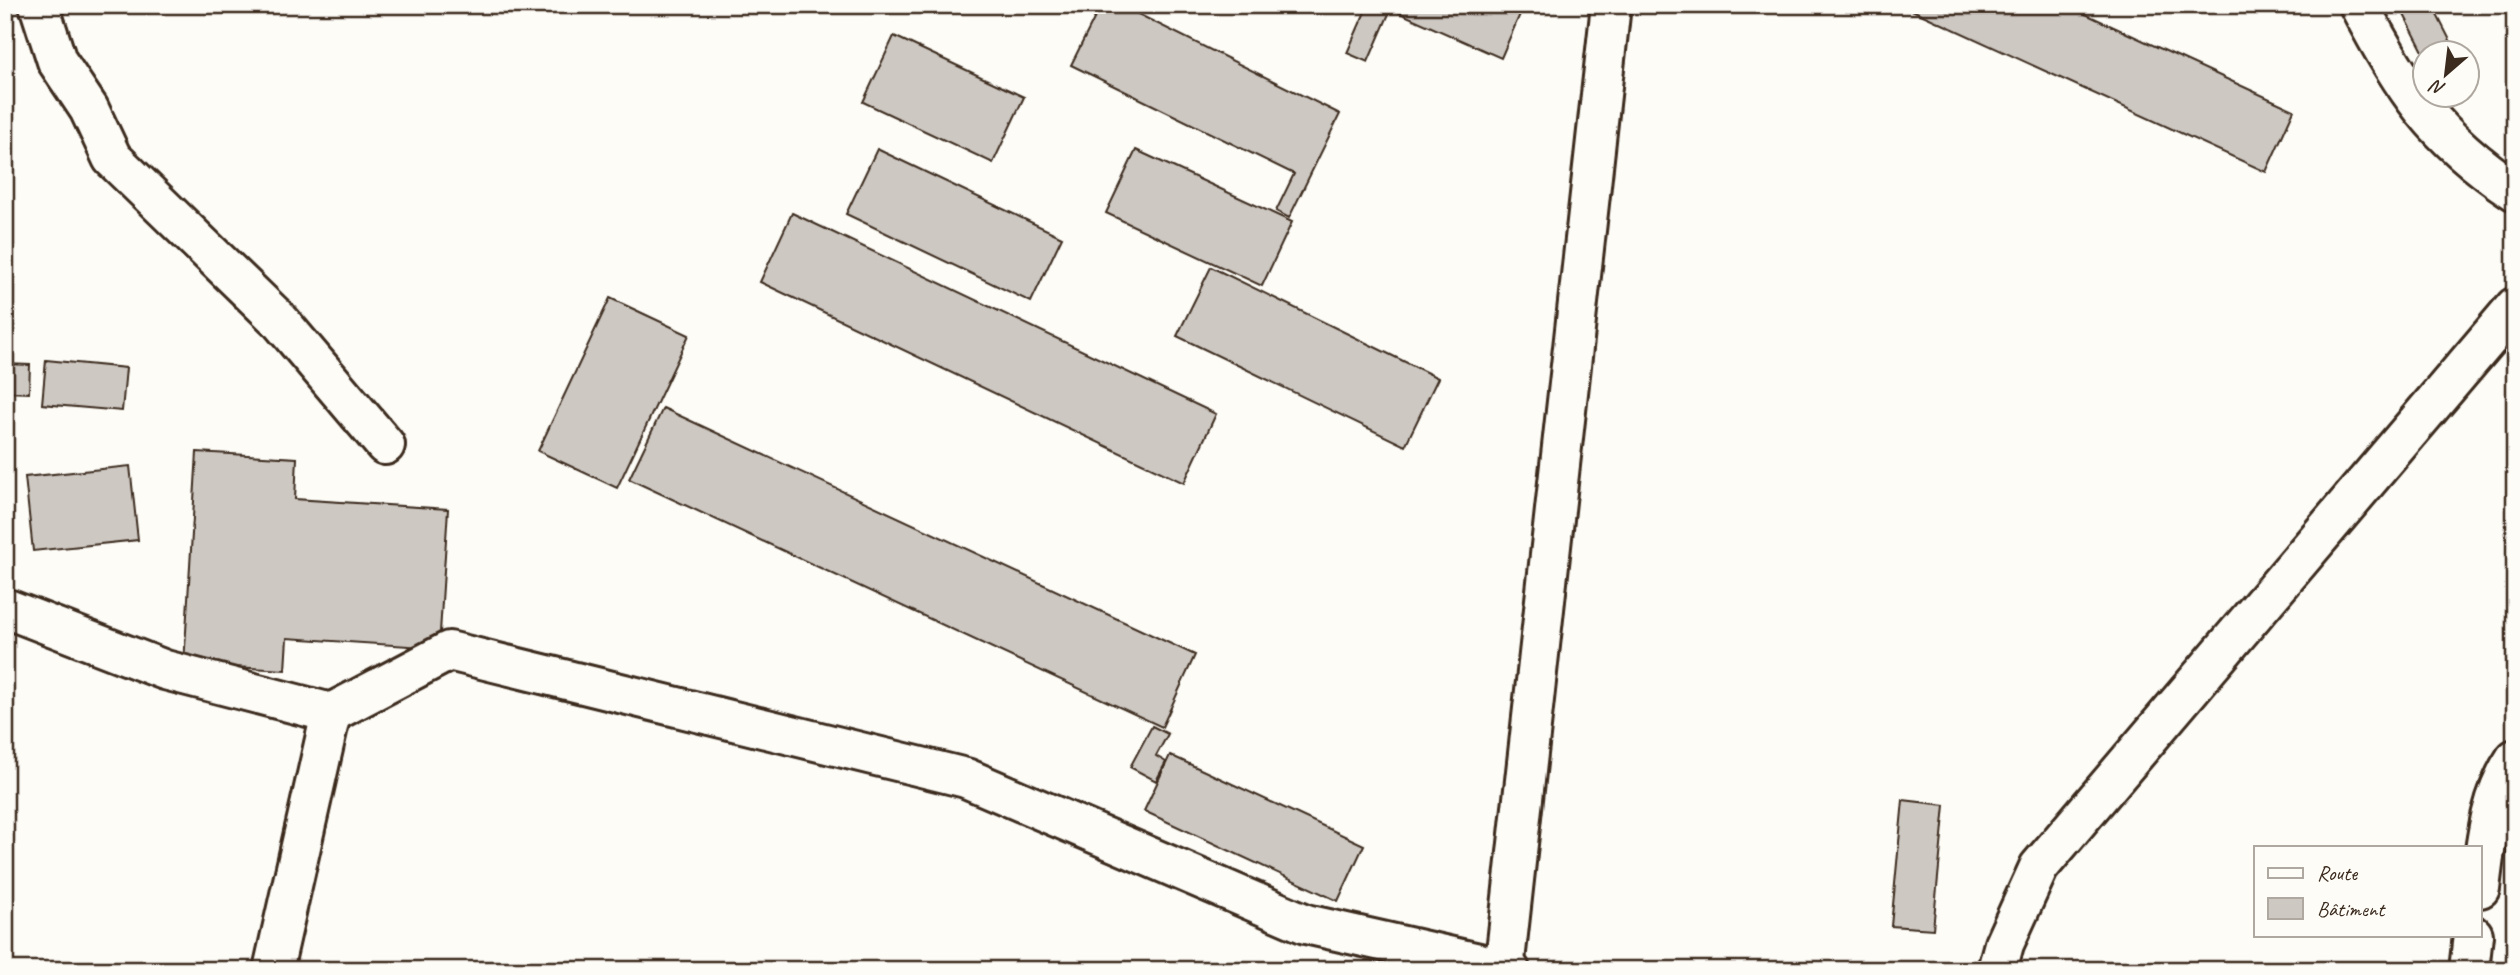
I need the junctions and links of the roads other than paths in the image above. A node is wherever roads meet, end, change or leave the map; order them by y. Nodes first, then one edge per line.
1 (39, 5) edge
2 (1611, 5) edge
3 (2359, 5) edge
4 (2515, 191) edge
5 (2515, 307) edge
6 (385, 444) dead end
7 (5, 608) edge
8 (331, 713) junction
9 (2515, 760) edge
10 (2482, 873) edge
11 (2473, 936) edge
12 (1506, 969) edge
13 (273, 970) edge
14 (1997, 970) edge
15 (2469, 970) edge

1 - 6 street
2 - 12 street
3 - 4 street
5 - 14 street
7 - 8 street
8 - 12 street
8 - 13 street
9 - 10 street
11 - 15 street

